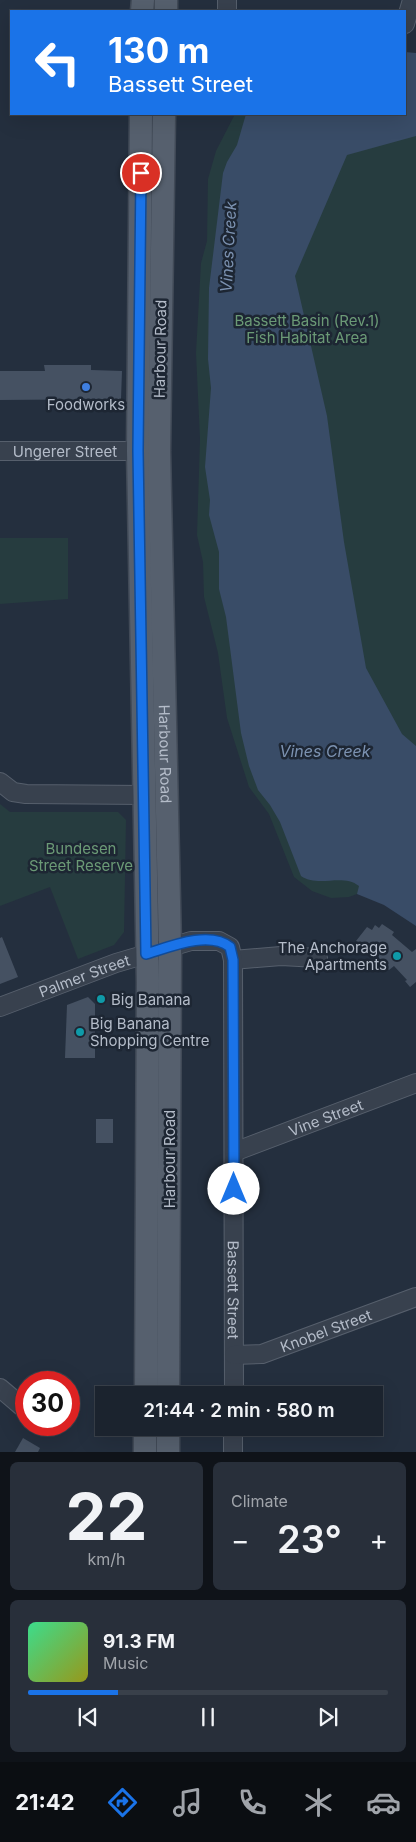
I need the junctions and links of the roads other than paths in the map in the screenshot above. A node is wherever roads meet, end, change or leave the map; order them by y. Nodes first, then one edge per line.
1 (412, 0) edge
2 (406, 21) edge
3 (142, 115) edge
4 (164, 115) edge
5 (0, 451) edge
6 (149, 451) junction
7 (0, 782) edge
8 (144, 795) junction
9 (170, 947) junction
10 (146, 954) junction
11 (318, 958) dead end
12 (233, 960) junction
13 (0, 1007) edge
14 (416, 1083) edge
15 (234, 1152) junction
16 (416, 1297) edge
17 (234, 1355) junction
18 (146, 1386) edge
19 (168, 1386) edge
20 (234, 1386) edge
21 (0, 1388) edge
22 (15, 1401) edge
23 (145, 1436) edge
24 (168, 1436) edge
25 (233, 1436) edge
26 (145, 1452) edge
27 (168, 1452) edge
28 (233, 1452) edge

1 - 2 street
3 - 6 main road, Harbour Road
4 - 6 main road, Harbour Road
5 - 6 street, Ungerer Street
6 - 8 main road, Harbour Road
6 - 9 main road, Harbour Road
7 - 8 street
8 - 10 main road, Harbour Road
9 - 10 street, Palmer Street
9 - 12 street
9 - 19 main road, Harbour Road
10 - 13 street, Palmer Street
10 - 18 main road, Harbour Road
11 - 12 street
12 - 15 street, Bassett Street
14 - 15 street, Vine Street
15 - 17 street, Bassett Street
16 - 17 street, Knobel Street
17 - 20 street, Bassett Street
21 - 22 street
23 - 26 main road
24 - 27 main road
25 - 28 street

